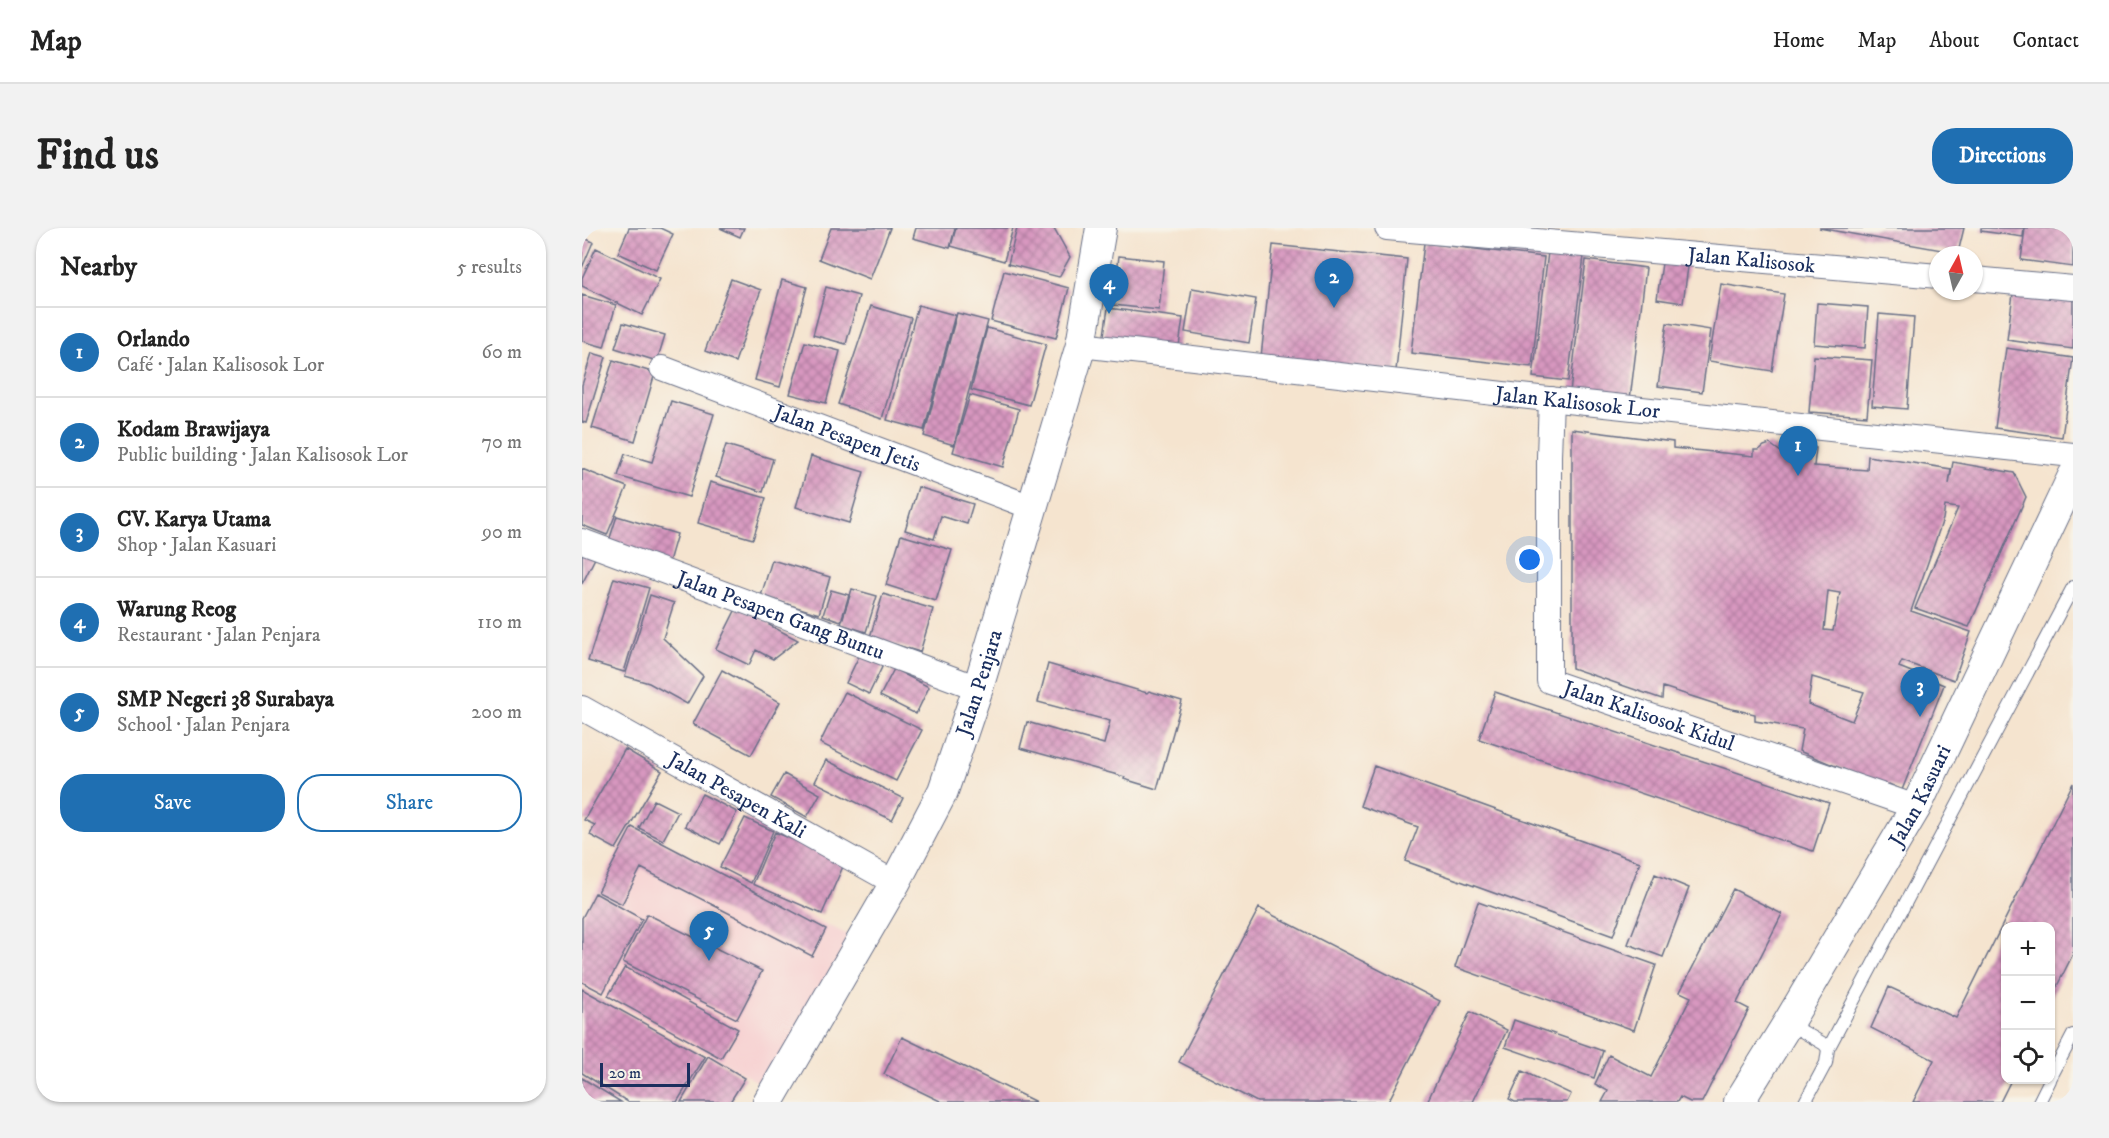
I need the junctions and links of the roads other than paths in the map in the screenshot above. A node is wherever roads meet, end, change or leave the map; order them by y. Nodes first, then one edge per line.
1 (1101, 228) edge
2 (1387, 228) edge
3 (1929, 275) edge
4 (1983, 280) edge
5 (2073, 288) edge
6 (1081, 345) junction
7 (662, 368) dead end
8 (1551, 399) junction
9 (2073, 455) edge
10 (2073, 476) edge
11 (1031, 507) junction
12 (582, 541) edge
13 (2073, 587) edge
14 (978, 688) junction
15 (582, 708) edge
16 (1916, 807) junction
17 (895, 883) junction
18 (1788, 1023) junction
19 (2073, 1035) edge
20 (1828, 1049) junction
21 (2055, 1069) edge
22 (2047, 1084) edge
23 (768, 1102) edge
24 (1740, 1102) edge
25 (1805, 1102) edge
26 (2038, 1102) edge

1 - 6 street, Jalan Penjara
2 - 3 street, Jalan Kalisosok
4 - 5 street
6 - 8 street, Jalan Kalisosok Lor
6 - 11 street, Jalan Penjara
7 - 11 street, Jalan Pesapen Jetis
8 - 9 street, Jalan Kalisosok Lor
8 - 16 street, Jalan Kalisosok Kidul
10 - 16 street, Jalan Kasuari
11 - 14 street, Jalan Penjara
12 - 14 street, Jalan Pesapen Gang Buntu
13 - 20 lane
14 - 17 street, Jalan Penjara
15 - 17 street, Jalan Pesapen Kali
16 - 18 street, Jalan Kasuari
17 - 23 street, Jalan Penjara
18 - 20 lane
18 - 24 street, Jalan Kasuari
19 - 21 lane
20 - 25 lane
22 - 26 lane

